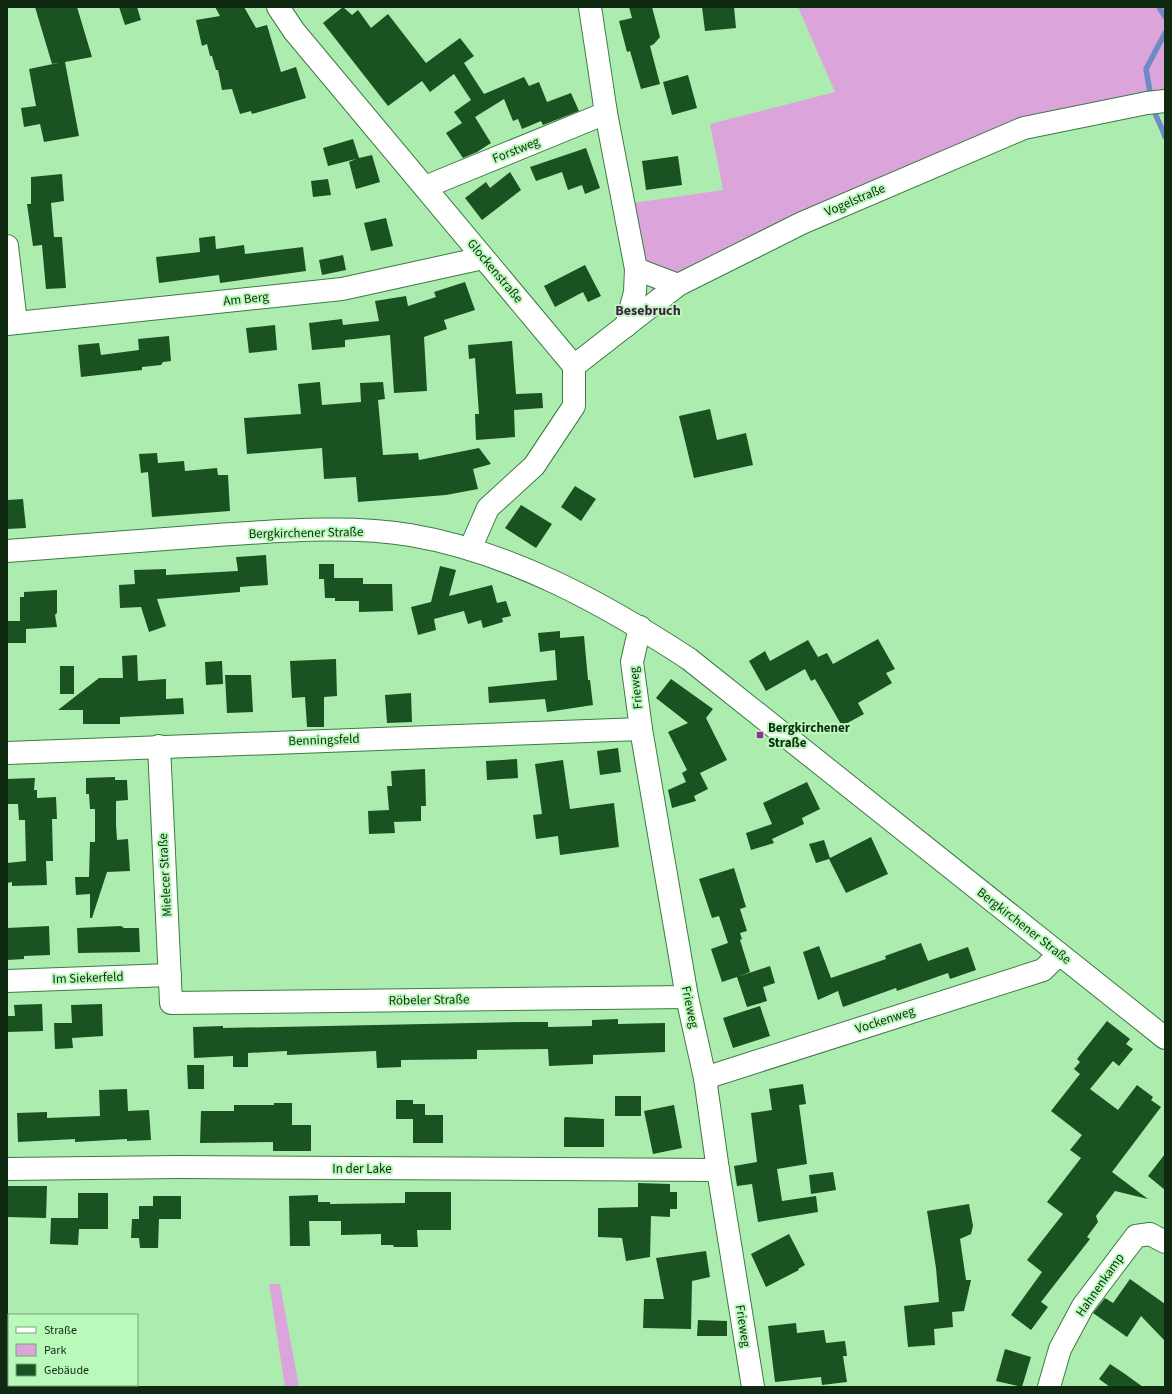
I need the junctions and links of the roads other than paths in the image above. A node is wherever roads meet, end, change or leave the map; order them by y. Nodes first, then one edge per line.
1 (278, 7) edge
2 (590, 7) edge
3 (1159, 101) edge
4 (606, 113) junction
5 (425, 187) junction
6 (7, 246) edge
7 (483, 258) junction
8 (636, 269) junction
9 (678, 285) junction
10 (12, 324) edge
11 (626, 326) junction
12 (574, 366) junction
13 (470, 549) junction
14 (7, 551) edge
15 (640, 627) junction
16 (641, 729) junction
17 (159, 746) junction
18 (7, 753) edge
19 (1059, 954) junction
20 (170, 975) junction
21 (7, 981) edge
22 (687, 997) junction
23 (171, 1003) joint
24 (1165, 1038) edge
25 (705, 1078) junction
26 (7, 1169) edge
27 (718, 1170) junction
28 (1165, 1242) edge
29 (753, 1387) edge
30 (1049, 1387) edge

1 - 5 street, Glockenstraße
2 - 4 street
3 - 9 street, Vogelstraße
4 - 5 street, Forstweg
4 - 8 street
5 - 7 street, Glockenstraße
6 - 10 street
7 - 10 street, Am Berg
7 - 12 street, Glockenstraße
8 - 9 street
8 - 11 street
9 - 11 street, Vogelstraße
11 - 12 street, Vogelstraße
12 - 13 street
13 - 14 street, Bergkirchener Straße
13 - 15 street, Bergkirchener Straße
15 - 16 street, Frieweg
15 - 19 street, Bergkirchener Straße
16 - 17 street, Benningsfeld
16 - 22 street, Frieweg
17 - 18 street, Benningsfeld
17 - 20 street, Mielecer Straße
19 - 24 street, Bergkirchener Straße
19 - 25 street, Vockenweg
20 - 21 street, Im Siekerfeld
20 - 23 street, Mielecer Straße
22 - 23 street, Röbeler Straße
22 - 25 street, Frieweg
25 - 27 street, Frieweg
26 - 27 street, In der Lake
27 - 29 street, Frieweg
28 - 30 street, Hahnenkamp

